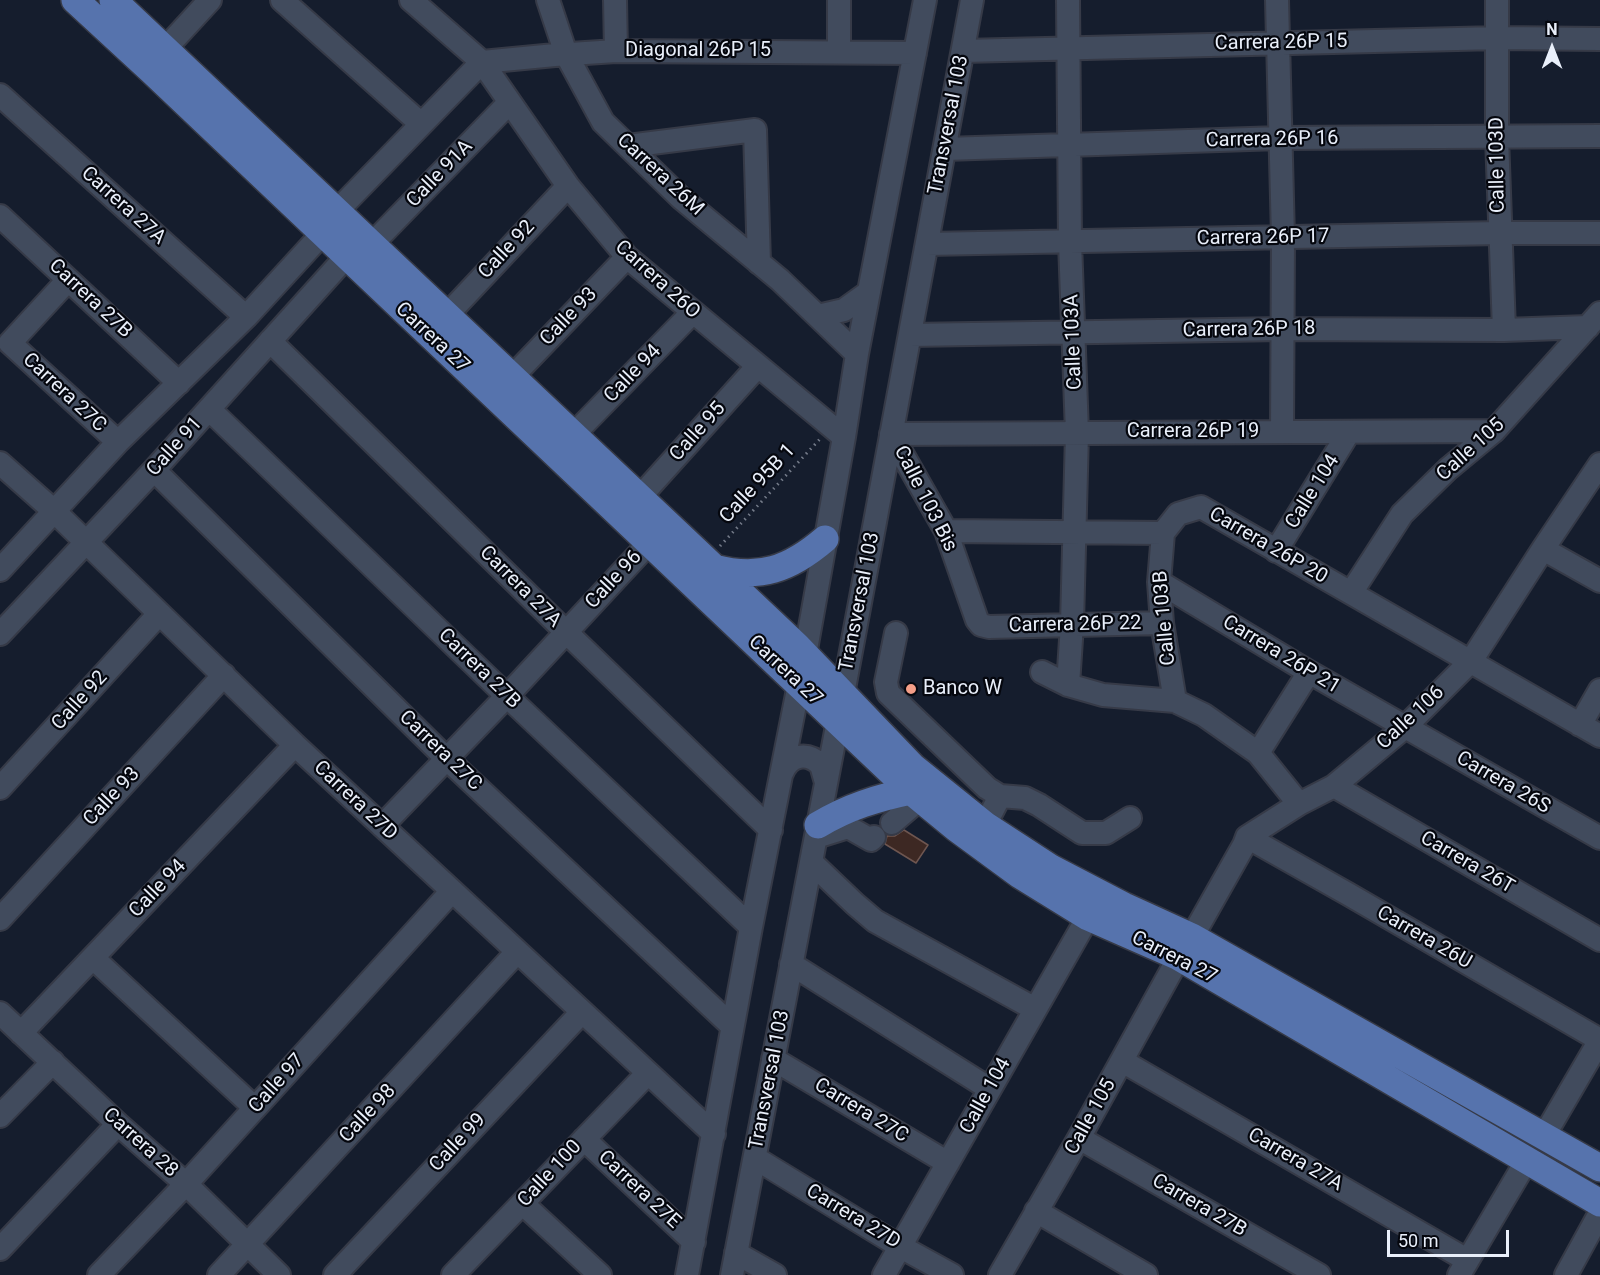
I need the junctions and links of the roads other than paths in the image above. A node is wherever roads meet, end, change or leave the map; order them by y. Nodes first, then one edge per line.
1 (75, 0) edge
2 (113, 0) edge
3 (210, 0) edge
4 (282, 0) edge
5 (411, 0) edge
6 (548, 0) edge
7 (615, 0) edge
8 (839, 0) edge
9 (925, 0) edge
10 (972, 0) edge
11 (1068, 0) edge
12 (1277, 0) edge
13 (1497, 0) edge
14 (1498, 38) junction
15 (1600, 39) edge
16 (1278, 43) junction
17 (165, 49) junction
18 (1067, 49) junction
19 (616, 51) junction
20 (839, 51) junction
21 (963, 51) junction
22 (915, 53) junction
23 (561, 54) junction
24 (482, 62) junction
25 (0, 95) edge
26 (509, 103) junction
27 (420, 123) junction
28 (1600, 135) edge
29 (1497, 137) junction
30 (1280, 138) junction
31 (1069, 145) junction
32 (628, 146) junction
33 (945, 149) junction
34 (568, 186) junction
35 (336, 211) junction
36 (0, 216) edge
37 (1500, 233) junction
38 (1600, 233) edge
39 (1283, 238) junction
40 (314, 242) junction
41 (1070, 242) junction
42 (372, 244) junction
43 (927, 244) junction
44 (627, 257) junction
45 (759, 263) junction
46 (338, 265) junction
47 (69, 280) junction
48 (868, 292) junction
49 (692, 313) junction
50 (447, 315) junction
51 (818, 316) junction
52 (246, 317) junction
53 (1597, 317) edge
54 (1283, 329) junction
55 (1504, 330) junction
56 (1073, 332) junction
57 (910, 334) junction
58 (270, 341) junction
59 (857, 354) junction
60 (757, 367) junction
61 (512, 377) junction
62 (179, 383) junction
63 (209, 409) junction
64 (1494, 431) junction
65 (838, 432) junction
66 (1077, 432) junction
67 (1282, 432) junction
68 (1349, 432) junction
69 (891, 434) junction
70 (573, 435) junction
71 (118, 442) junction
72 (0, 463) edge
73 (154, 470) junction
74 (1598, 473) edge
75 (639, 498) junction
76 (54, 511) junction
77 (946, 531) junction
78 (1074, 532) junction
79 (1163, 533) junction
80 (825, 538) junction
81 (87, 543) junction
82 (649, 543) junction
83 (1543, 549) junction
84 (1276, 551) junction
85 (710, 565) junction
86 (0, 570) edge
87 (1600, 581) edge
88 (1159, 582) junction
89 (1351, 593) junction
90 (159, 614) junction
91 (1162, 623) junction
92 (1072, 624) junction
93 (988, 627) joint
94 (566, 632) junction
95 (896, 633) dead end
96 (0, 634) edge
97 (805, 654) junction
98 (1471, 662) junction
99 (1042, 672) dead end
100 (1309, 672) junction
101 (224, 675) junction
102 (799, 684) junction
103 (1068, 685) junction
104 (1600, 690) edge
105 (843, 694) junction
106 (507, 696) junction
107 (1175, 701) junction
108 (838, 721) junction
109 (1580, 725) junction
110 (1405, 727) junction
111 (1600, 736) edge
112 (295, 745) junction
113 (1258, 753) junction
114 (447, 759) junction
115 (782, 773) junction
116 (825, 779) junction
117 (1334, 786) junction
118 (0, 788) edge
119 (916, 795) junction
120 (1000, 796) junction
121 (1299, 804) junction
122 (1130, 818) dead end
123 (892, 823) dead end
124 (985, 825) junction
125 (382, 826) junction
126 (771, 830) junction
127 (817, 831) junction
128 (874, 837) dead end
129 (1247, 837) junction
130 (1600, 838) edge
131 (811, 861) junction
132 (452, 891) junction
133 (1088, 917) junction
134 (0, 919) edge
135 (751, 927) junction
136 (1600, 940) edge
137 (1186, 947) junction
138 (517, 952) junction
139 (93, 958) junction
140 (791, 964) junction
141 (1035, 1009) junction
142 (582, 1012) junction
143 (0, 1013) edge
144 (732, 1026) junction
145 (21, 1033) junction
146 (1600, 1040) edge
147 (773, 1059) junction
148 (1122, 1061) junction
149 (53, 1062) junction
150 (646, 1074) junction
151 (990, 1089) junction
152 (255, 1108) junction
153 (0, 1116) edge
154 (118, 1124) junction
155 (714, 1134) junction
156 (1545, 1136) junction
157 (1079, 1138) junction
158 (584, 1139) junction
159 (755, 1158) junction
160 (1527, 1160) junction
161 (948, 1163) junction
162 (1600, 1168) edge
163 (186, 1184) junction
164 (1600, 1203) edge
165 (523, 1204) junction
166 (1036, 1211) junction
167 (1600, 1213) edge
168 (694, 1242) junction
169 (249, 1244) junction
170 (901, 1247) junction
171 (0, 1249) edge
172 (734, 1264) edge
173 (1463, 1268) edge
174 (463, 1272) edge
175 (99, 1275) edge
176 (219, 1275) edge
177 (279, 1275) edge
178 (335, 1275) edge
179 (600, 1275) edge
180 (687, 1275) edge
181 (775, 1275) edge
182 (884, 1275) edge
183 (952, 1275) edge
184 (1000, 1275) edge
185 (1146, 1275) edge
186 (1319, 1275) edge
187 (1566, 1275) edge

1 - 40 main road, Carrera 27
2 - 17 main road, Carrera 27
3 - 17 street
4 - 27 street
5 - 24 street, Carrera 26O
6 - 23 street, Carrera 26M
7 - 19 street
8 - 20 street
9 - 22 street
10 - 21 street, Transversal 103
11 - 18 street, Calle 103A
12 - 16 street
13 - 14 street, Calle 103D
14 - 15 street, Carrera 26P 15
14 - 16 street, Carrera 26P 15
14 - 29 street, Calle 103D
16 - 18 street, Carrera 26P 15
16 - 30 street
17 - 35 main road, Carrera 27
18 - 21 street, Carrera 26P 15
18 - 31 street, Calle 103A
19 - 20 street, Diagonal 26P 15
19 - 23 street, Diagonal 26P 15
20 - 22 street, Diagonal 26P 15
21 - 33 street, Transversal 103
22 - 48 street
23 - 24 street, Diagonal 26P 15
23 - 32 street, Carrera 26M
24 - 26 street, Carrera 26O
24 - 27 street
25 - 52 street, Carrera 27A
26 - 34 street, Carrera 26O
26 - 42 street, Calle 91A
27 - 35 street
28 - 29 street, Carrera 26P 16
29 - 30 street, Carrera 26P 16
29 - 37 street, Calle 103D
30 - 31 street, Carrera 26P 16
30 - 39 street
31 - 33 street, Carrera 26P 16
31 - 41 street, Calle 103A
32 - 45 street, Carrera 26M
32 - 45 street
33 - 43 street, Transversal 103
34 - 44 street, Carrera 26O
34 - 50 street, Calle 92
35 - 42 main road, Carrera 27
36 - 47 street, Carrera 27B
37 - 38 street, Carrera 26P 17
37 - 39 street, Carrera 26P 17
37 - 55 street, Calle 103D
39 - 41 street, Carrera 26P 17
39 - 54 street
40 - 46 main road, Carrera 27
40 - 52 street, Calle 91
41 - 43 street, Carrera 26P 17
41 - 56 street, Calle 103A
42 - 50 main road, Carrera 27
43 - 57 street, Transversal 103
44 - 49 street, Carrera 26O
44 - 61 street, Calle 93
45 - 51 street, Carrera 26M
46 - 58 street, Calle 91
46 - 82 main road, Carrera 27
47 - 62 street, Carrera 27B
47 - 71 street, Carrera 27C
48 - 51 street
48 - 59 street
49 - 60 street, Carrera 26O
49 - 70 street, Calle 94
50 - 61 main road, Carrera 27
51 - 59 street, Carrera 26M
52 - 62 street, Calle 91
53 - 55 street, Carrera 26P 18
53 - 64 street, Calle 105
54 - 55 street, Carrera 26P 18
54 - 56 street, Carrera 26P 18
54 - 67 street
56 - 57 street, Carrera 26P 18
56 - 66 street, Calle 103A
57 - 69 street, Transversal 103
58 - 63 street, Calle 91
58 - 94 street, Carrera 27A
59 - 65 street
60 - 65 street, Carrera 26O
60 - 75 street, Calle 95
61 - 70 main road, Carrera 27
62 - 71 street, Calle 91
63 - 73 street, Calle 91
63 - 106 street, Carrera 27B
64 - 68 street, Carrera 26P 19
64 - 89 street, Calle 105
65 - 80 street
66 - 67 street, Carrera 26P 19
66 - 69 street, Carrera 26P 19
66 - 78 street, Calle 103A
67 - 68 street, Carrera 26P 19
68 - 84 street, Calle 104
69 - 77 street, Calle 103 Bis
69 - 105 street, Transversal 103
70 - 75 main road, Carrera 27
71 - 76 street, Calle 91
72 - 76 street, Carrera 27D
73 - 81 street, Calle 91
73 - 114 street, Carrera 27C
74 - 83 street, Calle 106
75 - 85 main road, Carrera 27
76 - 81 street, Carrera 27D
76 - 86 street, Calle 91
77 - 78 street
77 - 93 street, Calle 103 Bis
78 - 79 street
78 - 92 street, Calle 103A
79 - 84 street, Carrera 26P 20
79 - 88 street, Calle 103B
80 - 85 main road
80 - 97 street
81 - 90 street, Carrera 27D
81 - 96 street, Calle 91
82 - 94 street, Calle 96
82 - 102 main road, Carrera 27
83 - 87 street
83 - 98 street, Calle 106
84 - 89 street, Carrera 26P 20
85 - 97 main road, Carrera 27
88 - 91 street, Calle 103B
88 - 100 street, Carrera 26P 21
89 - 98 street, Carrera 26P 20
90 - 101 street, Carrera 27D
90 - 118 street, Calle 92
91 - 92 street, Carrera 26P 22
91 - 107 street, Calle 103B
92 - 93 street, Carrera 26P 22
92 - 103 street, Calle 103A
94 - 106 street, Calle 96
94 - 126 street, Carrera 27A
95 - 120 street
97 - 102 street
97 - 105 main road, Carrera 27
98 - 109 street, Carrera 26P 20
98 - 110 street, Calle 106
99 - 103 street
100 - 110 street, Carrera 26P 21
100 - 113 street
101 - 112 street, Carrera 27D
101 - 134 street, Calle 93
102 - 108 main road, Carrera 27
102 - 115 street
103 - 107 street
104 - 109 street
105 - 108 street, Transversal 103
105 - 124 main road, Carrera 27
106 - 114 street, Calle 96
106 - 135 street, Carrera 27B
107 - 113 street
108 - 116 street, Transversal 103
108 - 119 main road, Carrera 27
109 - 111 street, Carrera 26P 20
110 - 117 street, Calle 106
110 - 130 street, Carrera 26S
112 - 125 street, Carrera 27D
112 - 139 street, Calle 94
113 - 121 street
114 - 125 street, Calle 96
114 - 144 street, Carrera 27C
115 - 116 street
115 - 126 street
116 - 127 street, Transversal 103
117 - 121 street, Calle 106
117 - 136 street, Carrera 26T
119 - 123 street
119 - 127 main road
119 - 133 main road, Carrera 27
120 - 122 street
120 - 124 street
121 - 129 street, Calle 106
124 - 137 main road, Carrera 27
125 - 132 street, Carrera 27D
126 - 135 street
127 - 128 street
127 - 131 street, Transversal 103
129 - 137 street
129 - 146 street, Carrera 26U
131 - 140 street, Transversal 103
131 - 141 street
132 - 138 street, Carrera 27D
132 - 152 street, Calle 97
133 - 137 main road, Carrera 27
133 - 141 street, Calle 104
135 - 144 street
137 - 148 street, Calle 105
137 - 156 main road, Carrera 27
137 - 160 main road, Carrera 27
138 - 142 street, Carrera 27D
138 - 169 street, Calle 98
139 - 145 street, Calle 94
139 - 152 street
140 - 147 street, Transversal 103
140 - 151 street
141 - 151 street, Calle 104
142 - 150 street, Carrera 27D
142 - 178 street, Calle 99
143 - 145 street, Carrera 28
144 - 155 street
145 - 149 street, Carrera 28
146 - 156 street
147 - 159 street, Transversal 103
147 - 161 street, Carrera 27C
148 - 157 street, Calle 105
148 - 173 street, Carrera 27A
149 - 153 street
149 - 154 street, Carrera 28
150 - 155 street, Carrera 27D
150 - 158 street, Calle 100
151 - 161 street, Calle 104
152 - 163 street, Calle 97
154 - 163 street, Carrera 28
154 - 171 street
155 - 168 street
156 - 162 main road, Carrera 27
157 - 166 street, Calle 105
157 - 186 street, Carrera 27B
158 - 165 street, Calle 100
158 - 168 street, Carrera 27E
159 - 170 street, Carrera 27D
159 - 172 street, Transversal 103
160 - 164 main road, Carrera 27
160 - 173 street
161 - 170 street, Calle 104
163 - 169 street, Carrera 28
163 - 175 street, Calle 97
165 - 174 street, Calle 100
165 - 179 street
166 - 184 street, Calle 105
166 - 185 street
167 - 187 street
168 - 180 street
169 - 176 street, Calle 98
169 - 177 street, Carrera 28
170 - 182 street, Calle 104
170 - 183 street, Carrera 27D
172 - 181 street

